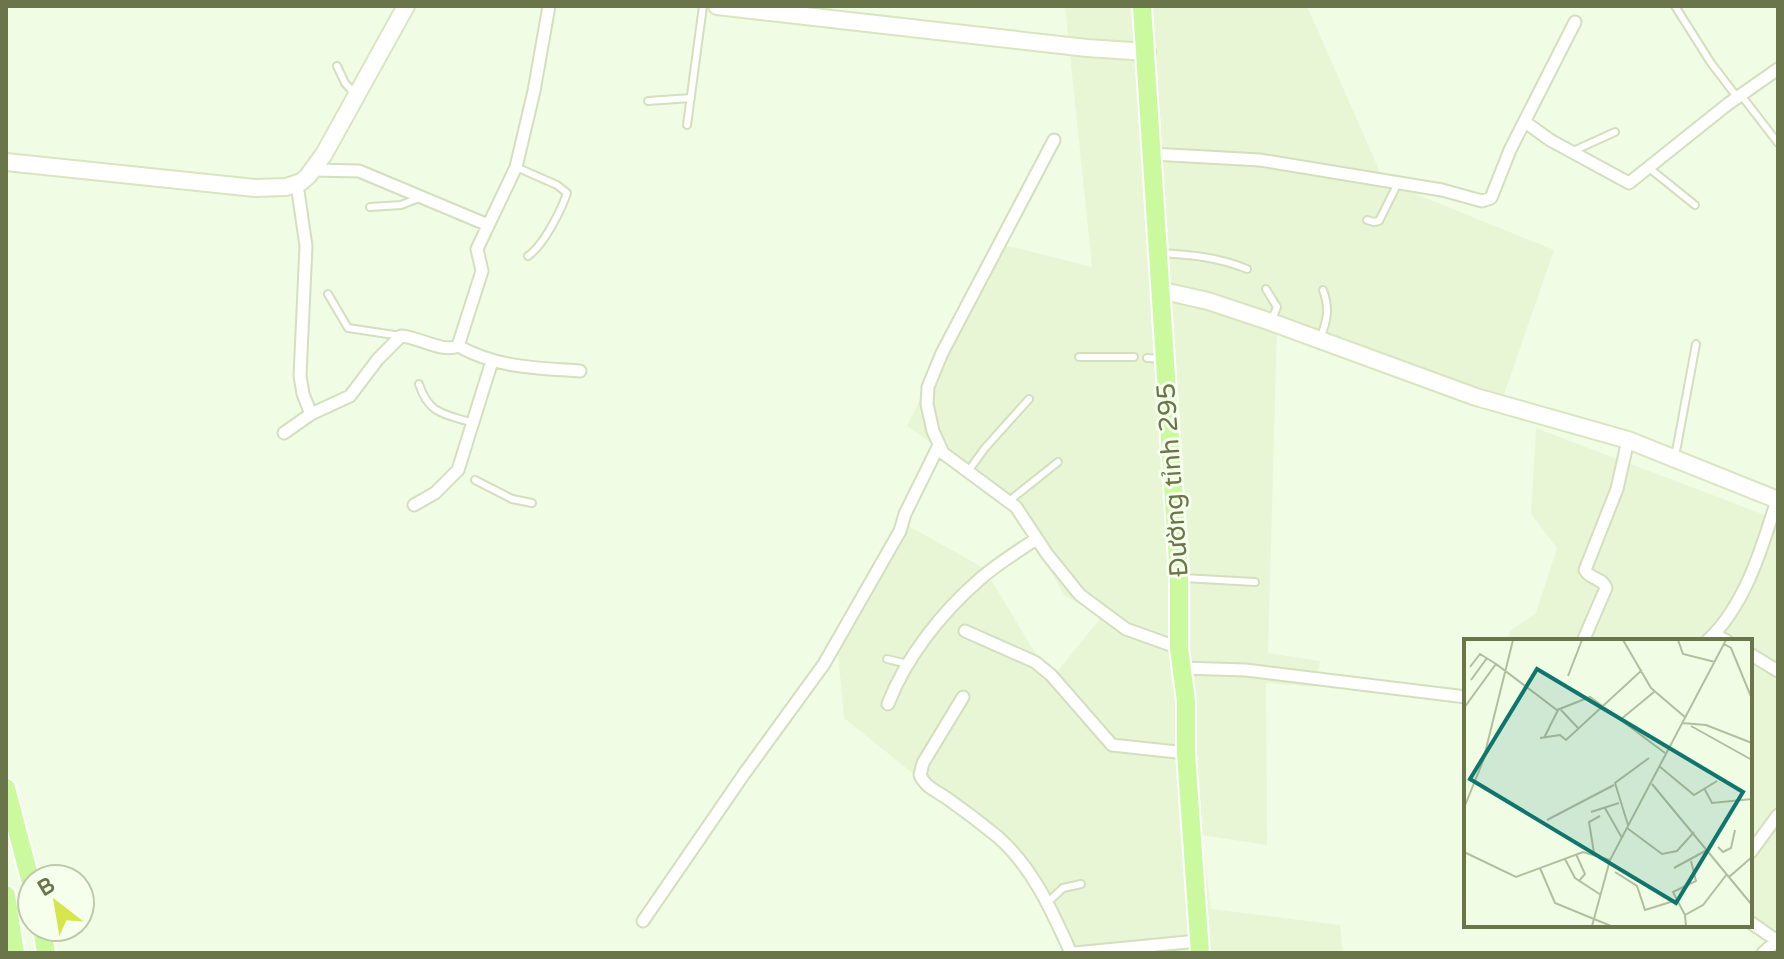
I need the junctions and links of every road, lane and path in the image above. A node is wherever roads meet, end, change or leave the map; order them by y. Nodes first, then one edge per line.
1 (406, 6) edge
2 (549, 6) edge
3 (703, 6) edge
4 (717, 6) edge
5 (723, 6) edge
6 (1142, 6) edge
7 (1675, 6) edge
8 (1575, 22) dead end
9 (1147, 52) junction
10 (337, 66) dead end
11 (1778, 69) edge
12 (356, 95) junction
13 (1739, 96) junction
14 (691, 98) junction
15 (648, 101) dead end
16 (1525, 122) junction
17 (687, 125) dead end
18 (1615, 132) dead end
19 (1054, 140) dead end
20 (1778, 143) edge
21 (1571, 152) junction
22 (1152, 154) junction
23 (6, 162) edge
24 (516, 167) junction
25 (1649, 168) junction
26 (313, 170) junction
27 (1398, 183) junction
28 (297, 184) junction
29 (423, 196) junction
30 (1695, 205) dead end
31 (370, 207) dead end
32 (1367, 220) dead end
33 (488, 225) junction
34 (1157, 253) junction
35 (528, 256) dead end
36 (1247, 269) dead end
37 (1266, 289) dead end
38 (1159, 290) junction
39 (1323, 290) dead end
40 (328, 294) dead end
41 (1271, 322) junction
42 (401, 336) junction
43 (1320, 339) junction
44 (1696, 344) dead end
45 (458, 346) junction
46 (1079, 357) dead end
47 (1134, 357) dead end
48 (492, 361) junction
49 (580, 371) dead end
50 (419, 384) dead end
51 (1029, 399) dead end
52 (311, 414) junction
53 (473, 423) junction
54 (284, 433) dead end
55 (1628, 440) junction
56 (939, 445) junction
57 (1675, 457) junction
58 (1058, 462) dead end
59 (969, 470) junction
60 (475, 480) dead end
61 (1778, 500) edge
62 (1009, 501) junction
63 (532, 503) dead end
64 (414, 505) dead end
65 (1036, 539) junction
66 (1179, 578) junction
67 (1255, 582) dead end
68 (965, 631) dead end
69 (1584, 639) edge
70 (1716, 639) edge
71 (1179, 648) junction
72 (1752, 655) edge
73 (887, 659) dead end
74 (908, 664) junction
75 (1182, 668) junction
76 (1778, 671) edge
77 (963, 697) dead end
78 (1464, 697) edge
79 (888, 704) dead end
80 (1186, 753) junction
81 (6, 788) edge
82 (1778, 815) edge
83 (1752, 850) edge
84 (26, 863) edge
85 (1081, 884) dead end
86 (6, 895) edge
87 (1047, 903) junction
88 (643, 921) dead end
89 (1752, 923) edge
90 (1777, 940) edge
91 (1199, 947) edge
92 (15, 953) edge
93 (1073, 953) edge
94 (1763, 953) edge

1 - 12 street
2 - 24 street
3 - 14 lane
4 - 5 street
5 - 9 street
6 - 9 main road, Đường tỉnh 295
7 - 13 lane
8 - 16 street
9 - 22 main road, Đường tỉnh 295
10 - 12 lane
11 - 13 street
12 - 26 street
13 - 20 lane
13 - 25 street
14 - 15 lane
14 - 17 lane
16 - 21 street
16 - 27 street
18 - 21 lane
19 - 56 street
21 - 25 street
22 - 27 street
22 - 34 main road, Đường tỉnh 295
23 - 28 street
24 - 33 street
24 - 35 lane
25 - 30 lane
26 - 28 street
26 - 29 street
27 - 32 lane
28 - 52 street
29 - 31 lane
29 - 33 street
33 - 45 street
34 - 36 lane
34 - 38 main road, Đường tỉnh 295
37 - 41 lane
38 - 41 street
38 - 66 main road, Đường tỉnh 295
39 - 43 lane
40 - 42 lane
41 - 43 street
42 - 45 street
42 - 52 street
43 - 55 street
44 - 57 lane
45 - 48 street
46 - 47 lane
48 - 49 street
48 - 53 street
50 - 53 lane
51 - 59 lane
52 - 54 street
53 - 64 street
55 - 57 street
55 - 69 street
56 - 59 street
56 - 88 street
57 - 61 street
58 - 62 lane
59 - 62 street
60 - 63 lane
61 - 70 street
62 - 65 street
65 - 71 street
65 - 74 street
66 - 67 lane
66 - 71 main road, Đường tỉnh 295
68 - 80 street
71 - 75 main road, Đường tỉnh 295
72 - 76 street
73 - 74 lane
74 - 79 street
75 - 78 street
75 - 80 main road, Đường tỉnh 295
77 - 87 street
80 - 91 main road, Đường tỉnh 295
81 - 84 main road
82 - 83 street
85 - 87 lane
86 - 92 main road
87 - 93 street
89 - 90 street
90 - 94 street
91 - 93 street

